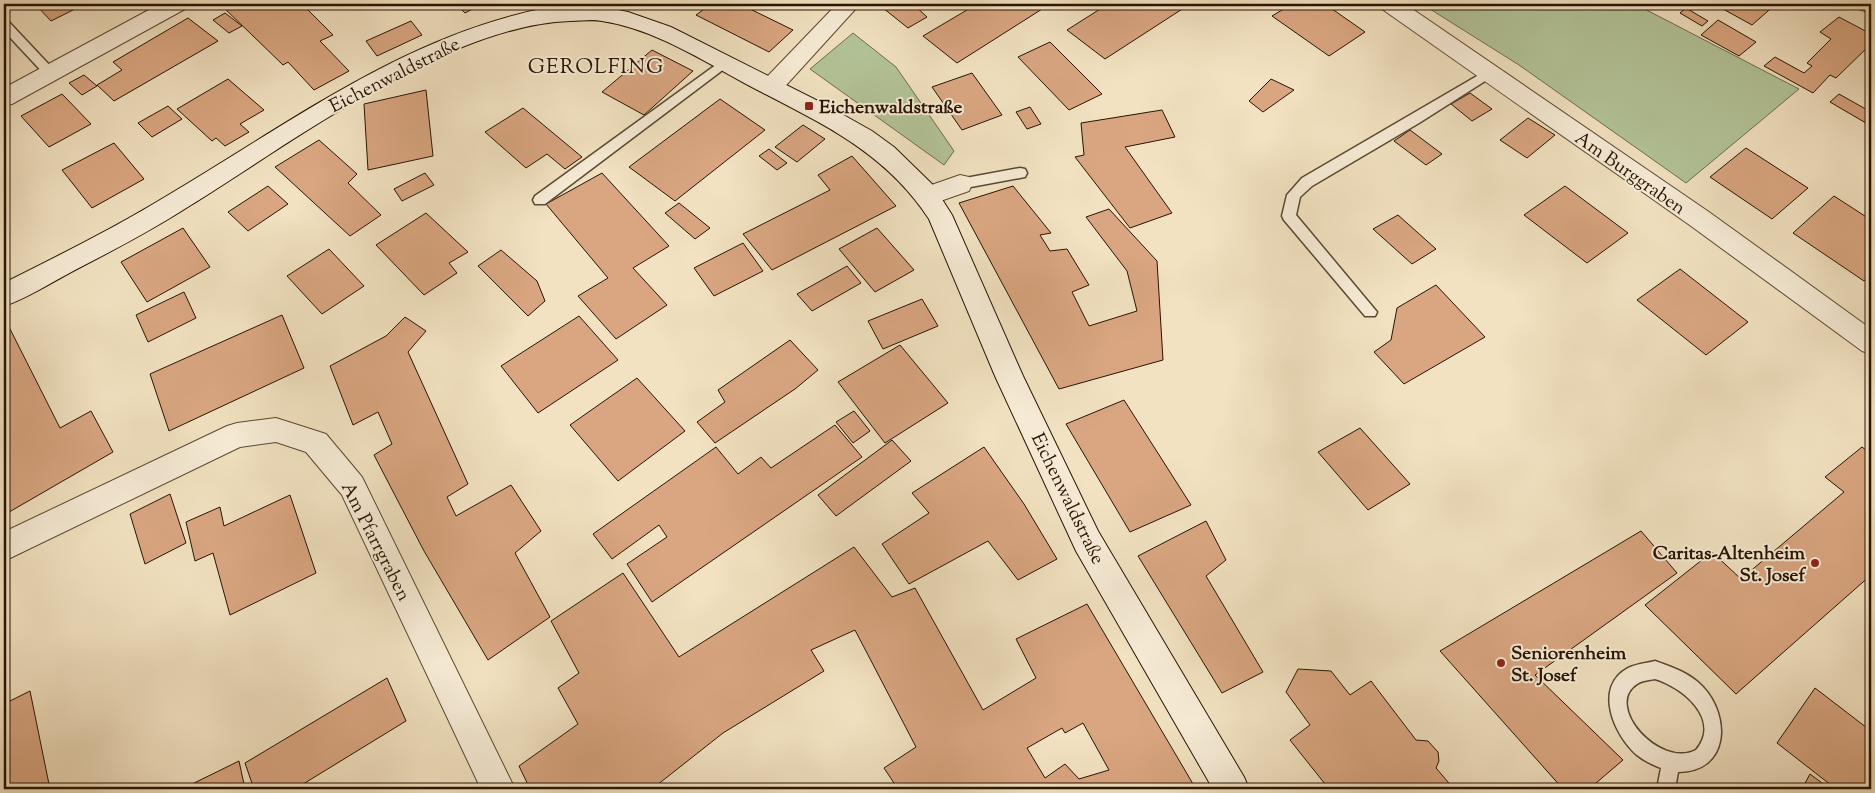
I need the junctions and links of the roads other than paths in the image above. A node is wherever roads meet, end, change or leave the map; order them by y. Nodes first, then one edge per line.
1 (177, 4) edge
2 (849, 4) edge
3 (1390, 4) edge
4 (1867, 4) edge
5 (1871, 6) edge
6 (565, 8) edge
7 (4, 24) edge
8 (724, 63) junction
9 (1489, 73) junction
10 (51, 74) junction
11 (771, 87) junction
12 (4, 98) edge
13 (1020, 173) dead end
14 (960, 184) joint
15 (929, 196) junction
16 (540, 200) dead end
17 (4, 295) edge
18 (1370, 312) dead end
19 (1871, 343) edge
20 (4, 547) edge
21 (1671, 762) junction
22 (498, 789) edge
23 (1232, 789) edge
24 (1666, 789) edge

1 - 10 street
2 - 11 street
3 - 9 street, Am Burggraben
4 - 5 street
6 - 8 street, Eichenwaldstraße
6 - 17 street, Eichenwaldstraße
7 - 10 lane
8 - 11 street, Eichenwaldstraße
8 - 16 lane
9 - 18 lane
9 - 19 street, Am Burggraben
10 - 12 street
11 - 15 street, Eichenwaldstraße
13 - 14 lane
14 - 15 street
15 - 23 street, Eichenwaldstraße
20 - 22 street, Am Pfarrgraben
21 - 21 lane
21 - 24 lane

